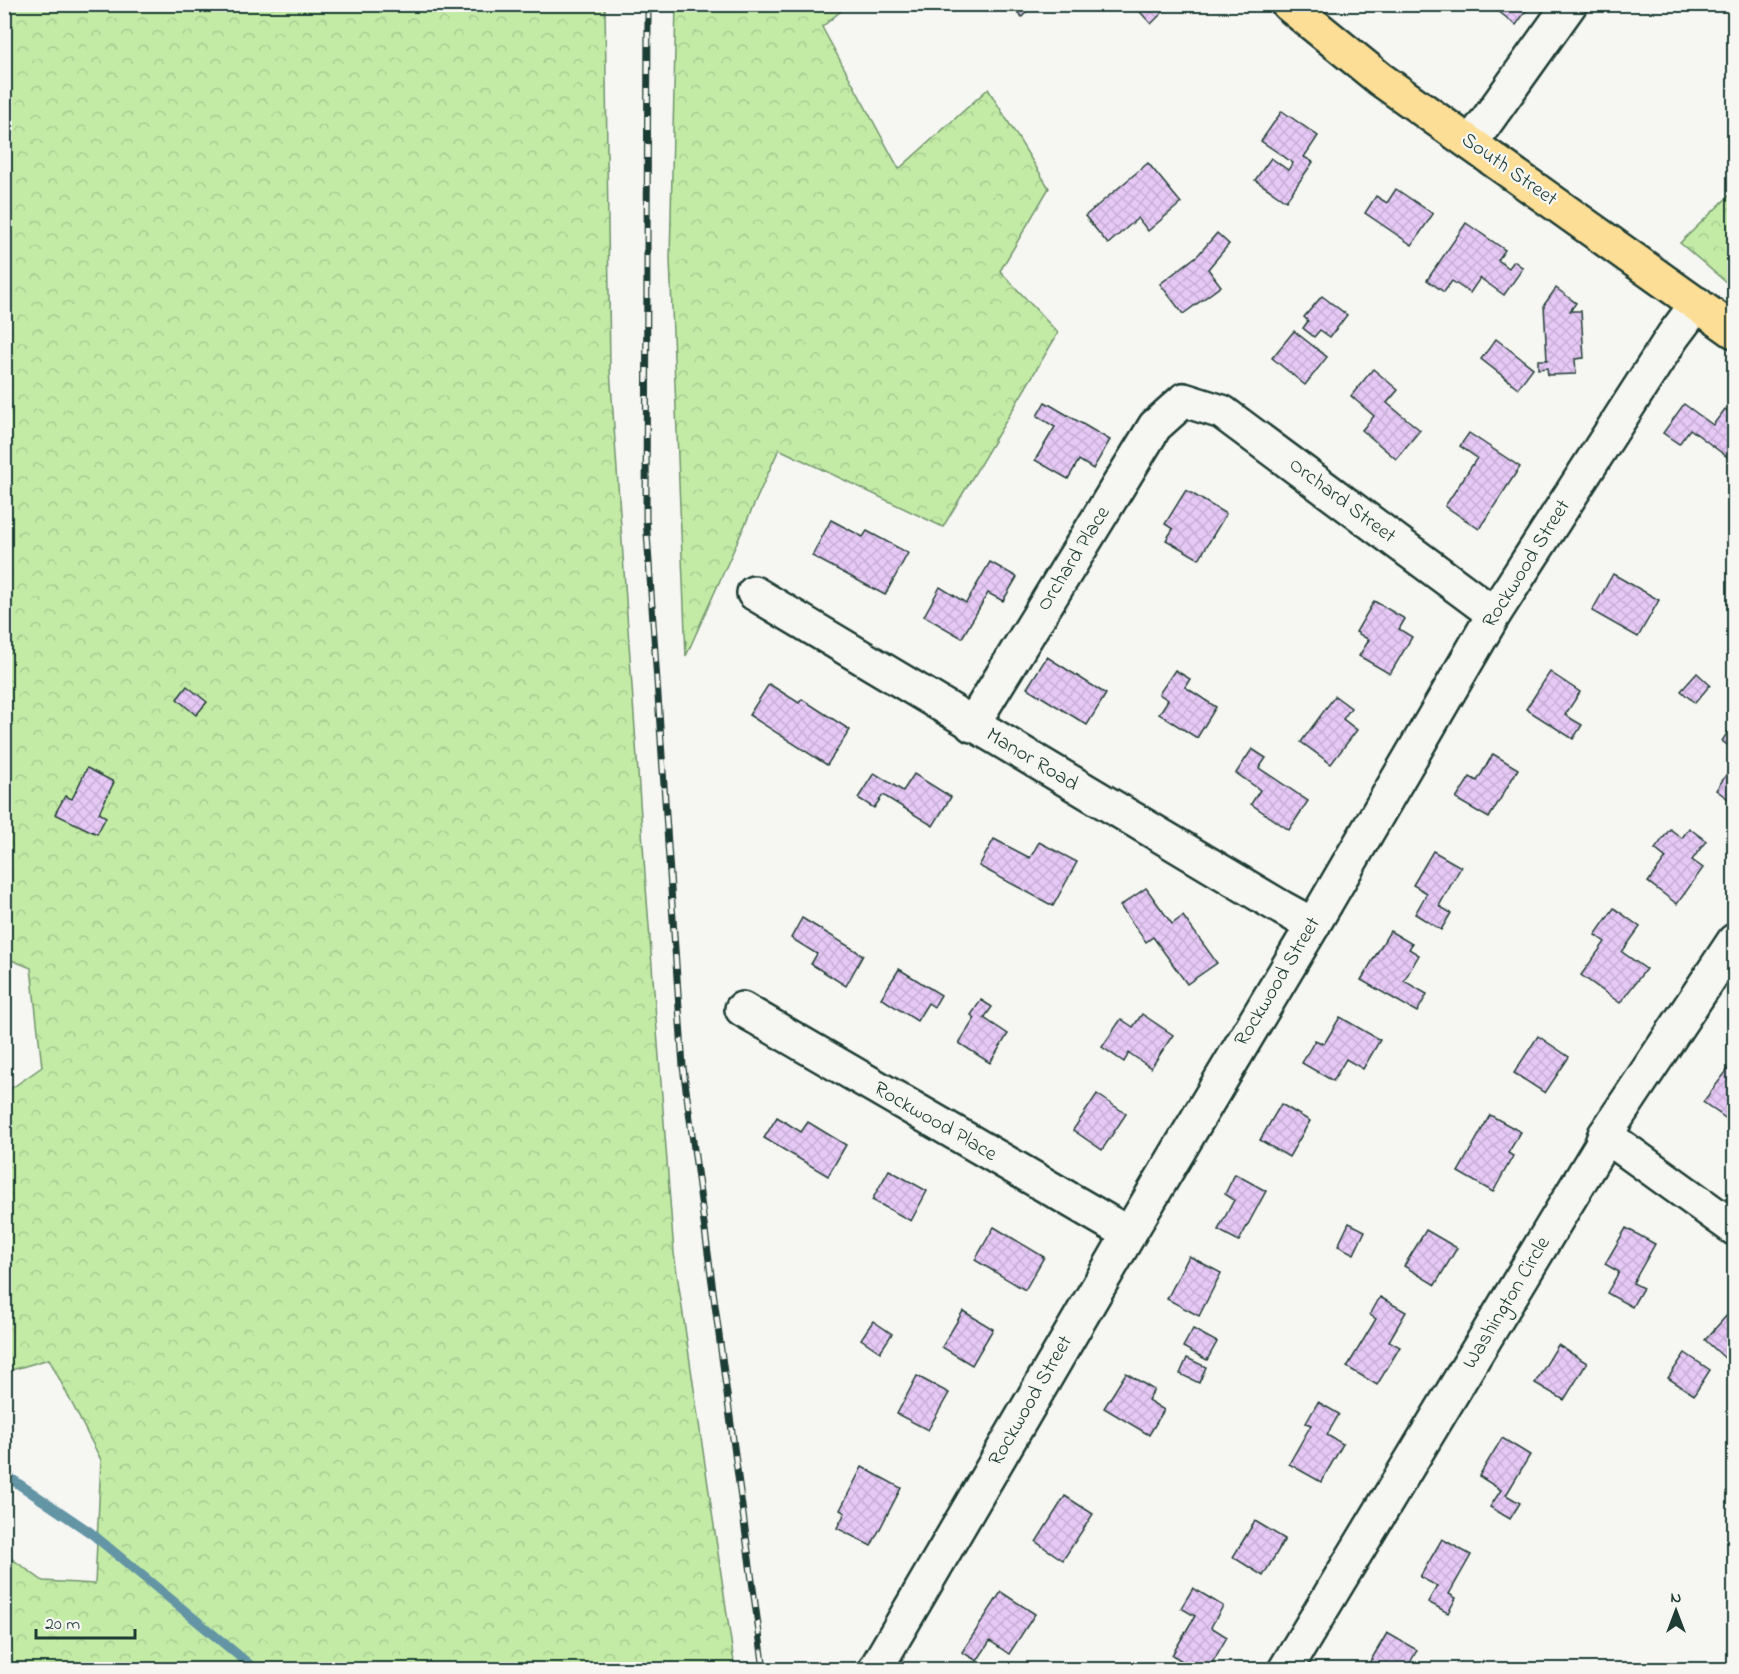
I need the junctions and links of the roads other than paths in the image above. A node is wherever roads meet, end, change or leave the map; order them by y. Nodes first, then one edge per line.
1 (1288, 4) edge
2 (1570, 4) edge
3 (1471, 144) junction
4 (1696, 304) junction
5 (1734, 331) edge
6 (1184, 400) joint
7 (754, 593) dead end
8 (1494, 614) junction
9 (972, 725) junction
10 (1312, 925) junction
11 (1734, 941) edge
12 (742, 1009) dead end
13 (1605, 1135) junction
14 (1734, 1228) edge
15 (1128, 1234) junction
16 (875, 1670) edge
17 (1285, 1670) edge

1 - 3 main road, South Street
2 - 3 street
3 - 4 main road, South Street
4 - 5 main road, South Street
4 - 8 street, Rockwood Street
6 - 8 street, Orchard Street
6 - 9 street, Orchard Place
7 - 9 street, Manor Road
8 - 10 street, Rockwood Street
9 - 10 street, Manor Road
10 - 15 street, Rockwood Street
11 - 13 street, Washington Circle
12 - 15 street, Rockwood Place
13 - 14 street
13 - 17 street, Washington Circle
15 - 16 street, Rockwood Street

